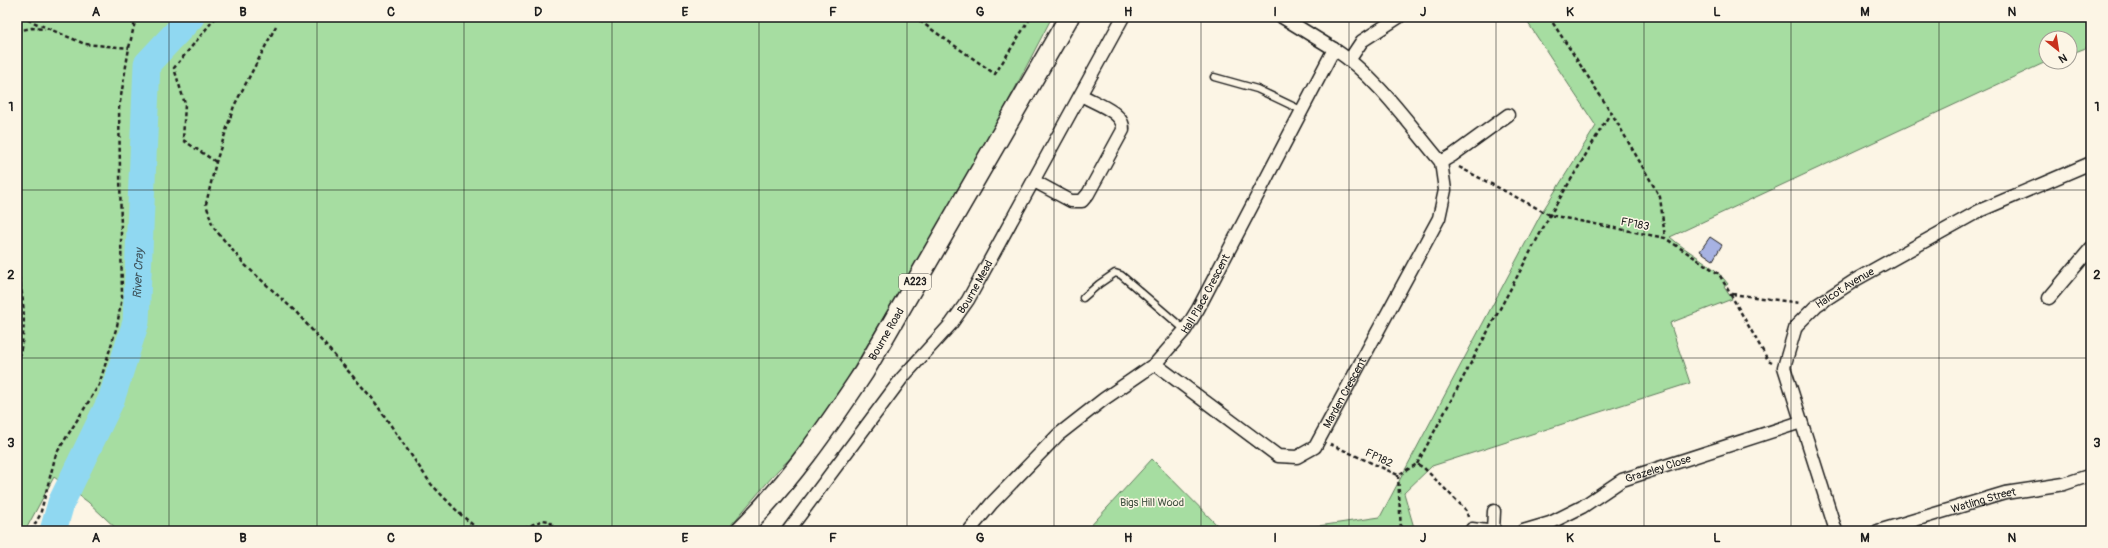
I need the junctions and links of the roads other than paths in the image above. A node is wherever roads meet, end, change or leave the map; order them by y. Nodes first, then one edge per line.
1 (1069, 17) edge
2 (1123, 17) edge
3 (1282, 17) edge
4 (1399, 17) edge
5 (1334, 49) junction
6 (1350, 59) junction
7 (1214, 77) dead end
8 (1081, 95) junction
9 (1301, 110) junction
10 (1508, 115) dead end
11 (1441, 162) junction
12 (2091, 163) edge
13 (1034, 181) junction
14 (2091, 248) edge
15 (1083, 298) dead end
16 (2049, 298) dead end
17 (1185, 330) junction
18 (1155, 364) junction
19 (1801, 422) junction
20 (2091, 475) edge
21 (1494, 511) dead end
22 (1472, 529) road end
23 (744, 530) edge
24 (788, 531) edge
25 (969, 531) edge
26 (1487, 531) edge
27 (1493, 531) edge
28 (1523, 531) edge
29 (1836, 531) edge
30 (1878, 531) edge

1 - 23 main road, Bourne Road / A223
2 - 8 street, Bourne Mead
3 - 5 street
4 - 6 street
5 - 6 street
5 - 9 street, Hall Place Crescent
6 - 11 street
7 - 9 lane
8 - 13 street, Bourne Mead
8 - 13 street
9 - 17 street, Hall Place Crescent
10 - 11 street
11 - 18 street, Marden Crescent
12 - 19 street, Halcot Avenue
13 - 24 street, Bourne Mead
14 - 16 street
15 - 17 lane
17 - 18 street, Hall Place Crescent
18 - 25 street, Hall Place Crescent
19 - 28 street, Grazeley Close
19 - 29 street
20 - 30 street, Watling Street
21 - 27 street
22 - 26 street

